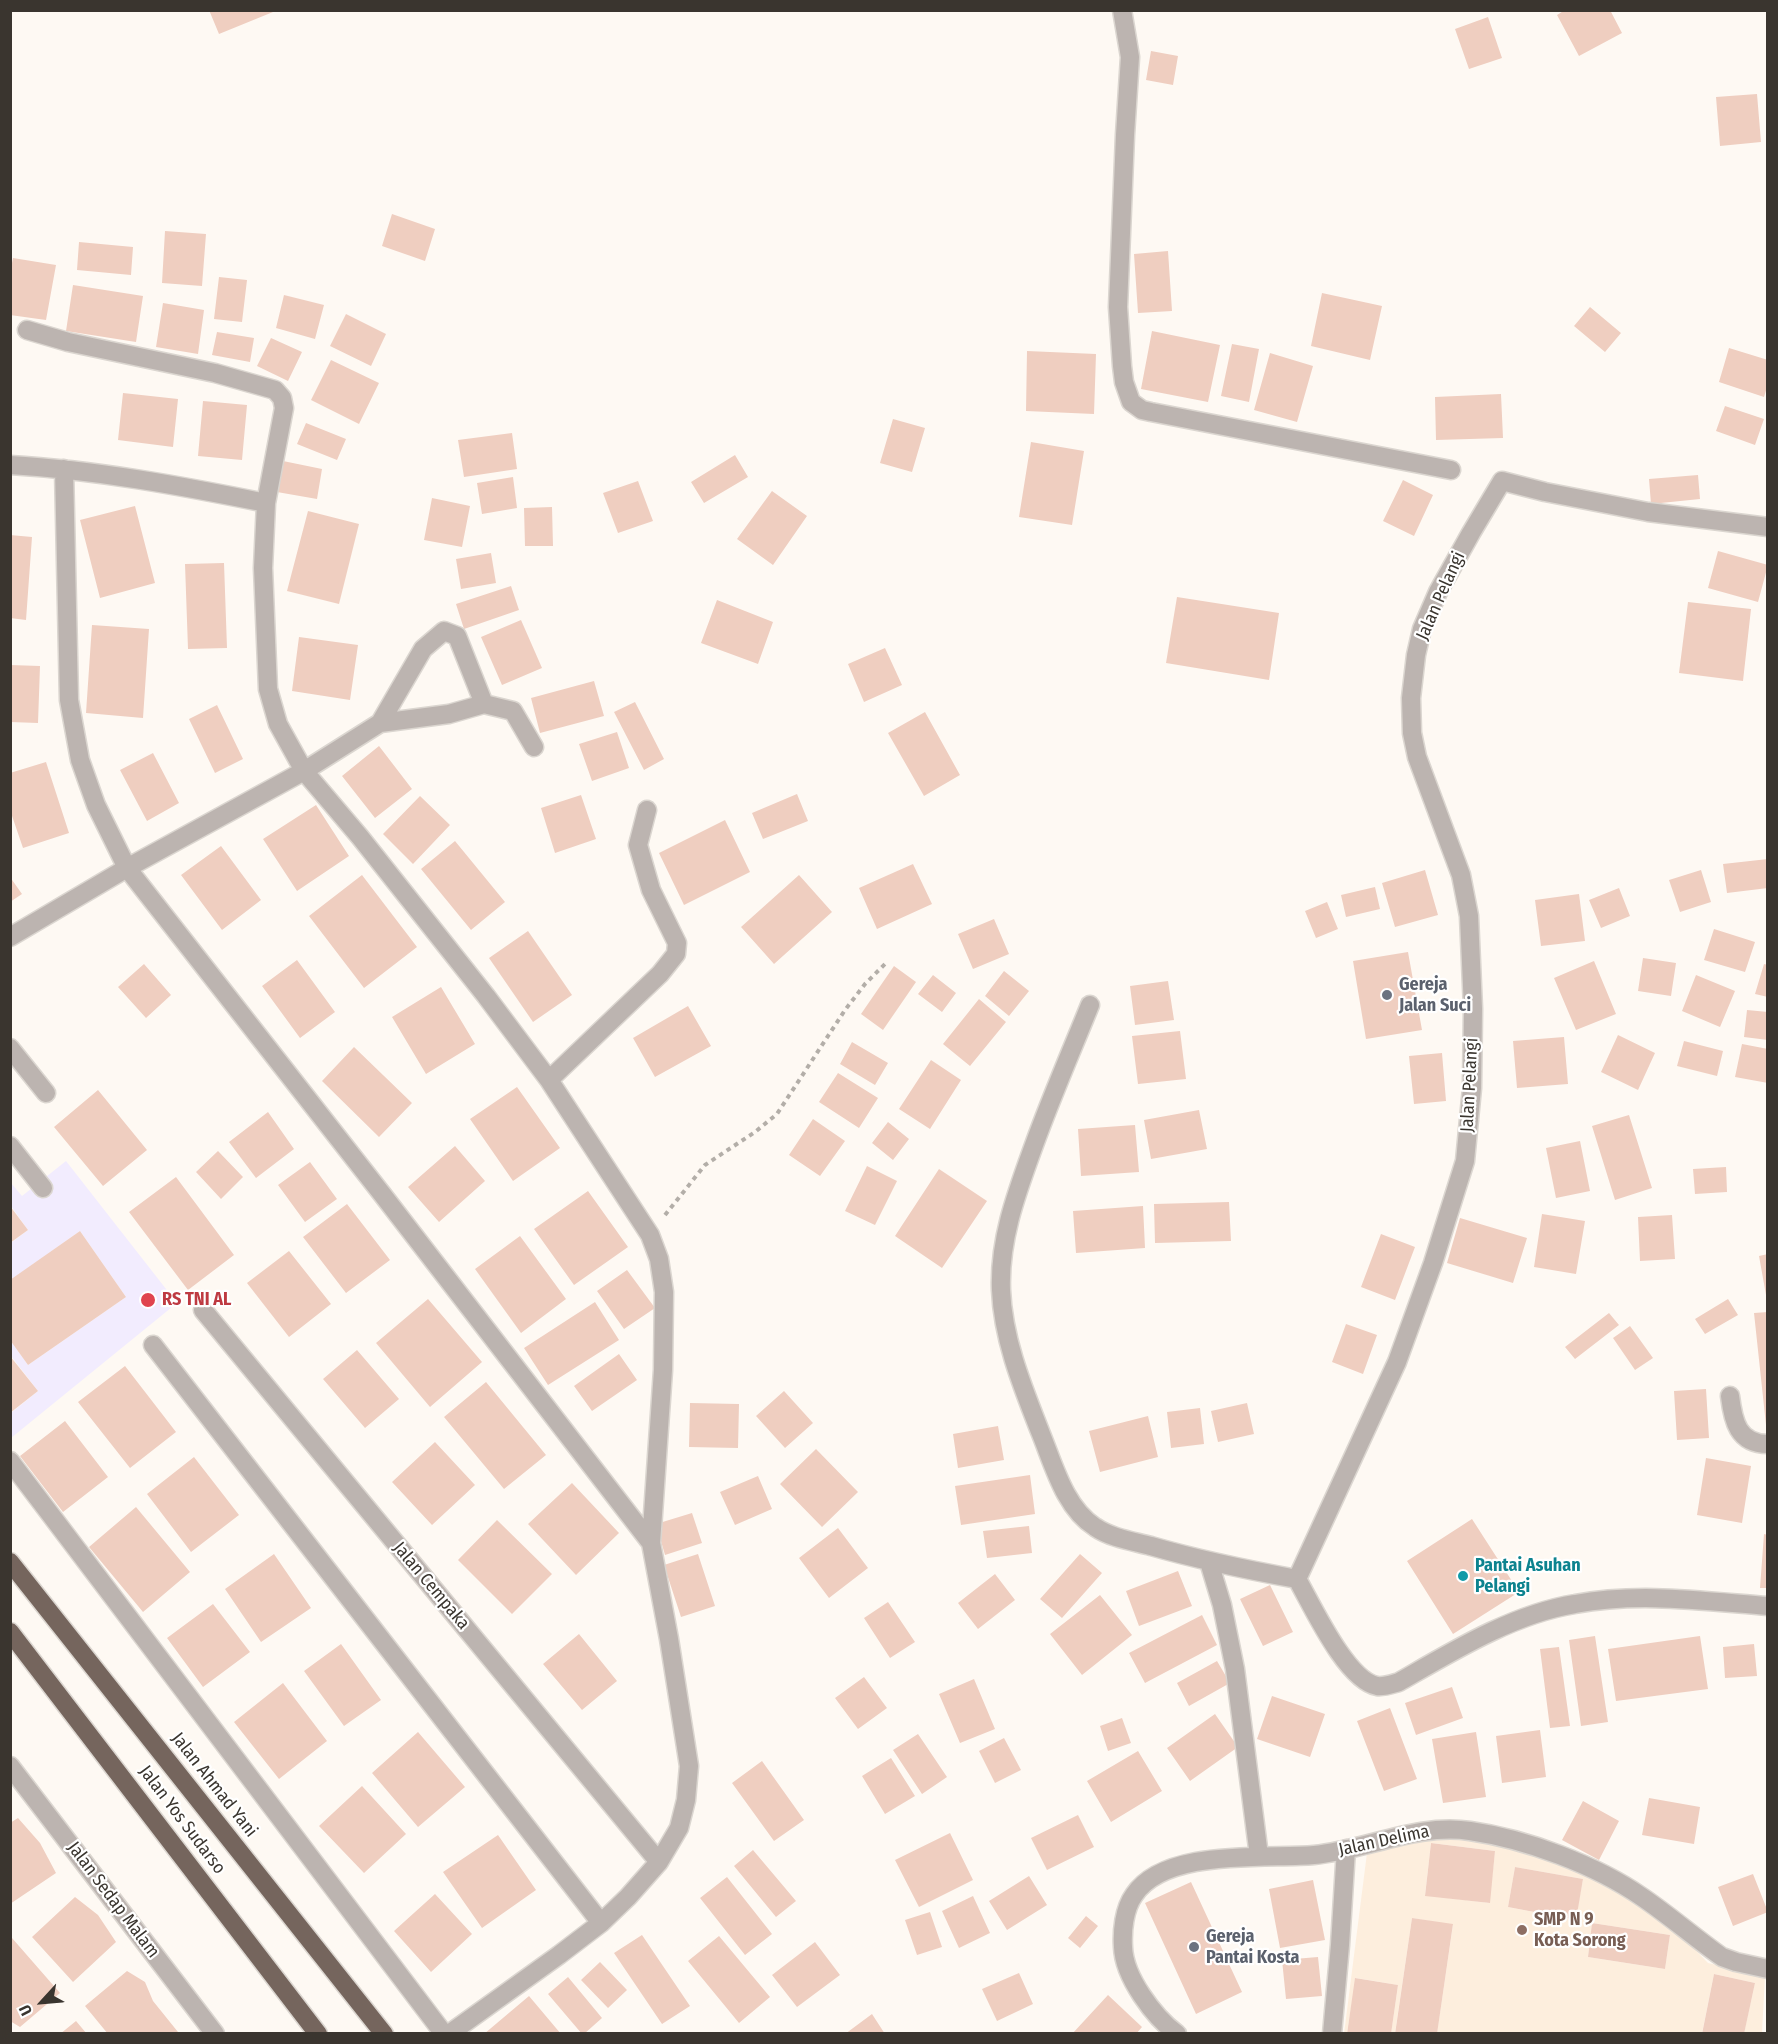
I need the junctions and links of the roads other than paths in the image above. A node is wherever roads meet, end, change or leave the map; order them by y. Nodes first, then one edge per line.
1 (1122, 10) edge
2 (27, 330) dead end
3 (10, 465) edge
4 (64, 469) junction
5 (1451, 470) dead end
6 (266, 503) junction
7 (1767, 527) edge
8 (484, 704) junction
9 (380, 723) junction
10 (534, 747) dead end
11 (304, 771) junction
12 (647, 810) dead end
13 (126, 868) junction
14 (10, 937) edge
15 (1090, 1005) dead end
16 (10, 1048) edge
17 (549, 1080) junction
18 (46, 1093) dead end
19 (10, 1146) edge
20 (43, 1188) dead end
21 (203, 1310) dead end
22 (153, 1345) dead end
23 (1730, 1396) dead end
24 (1767, 1444) edge
25 (10, 1461) edge
26 (651, 1543) junction
27 (10, 1562) edge
28 (1209, 1562) junction
29 (1297, 1579) junction
30 (1767, 1606) edge
31 (10, 1632) edge
32 (10, 1766) edge
33 (1346, 1849) junction
34 (1259, 1856) junction
35 (659, 1862) junction
36 (601, 1923) junction
37 (1767, 1968) edge
38 (215, 2034) edge
39 (318, 2034) edge
40 (384, 2034) edge
41 (444, 2034) edge
42 (449, 2034) edge
43 (1177, 2034) edge
44 (1332, 2034) edge

1 - 5 street
2 - 6 street
3 - 4 street
4 - 6 street
4 - 13 street
6 - 11 street
7 - 29 street, Jalan Pelangi
8 - 9 street
8 - 9 street
8 - 10 street
9 - 11 street
11 - 13 street
11 - 17 street
12 - 17 street
13 - 14 street
13 - 26 street
15 - 28 street
16 - 18 street
17 - 26 street
19 - 20 street
21 - 35 street, Jalan Cempaka
22 - 36 street
23 - 24 street
25 - 41 street
26 - 35 street
27 - 40 highway, Jalan Ahmad Yani
28 - 29 street
28 - 34 street
29 - 30 street
31 - 39 highway, Jalan Yos Sudarso
32 - 38 street, Jalan Sedap Malam
33 - 34 street, Jalan Delima
33 - 37 street, Jalan Delima
33 - 44 street
34 - 43 street, Jalan Delima
35 - 36 street
36 - 42 street

